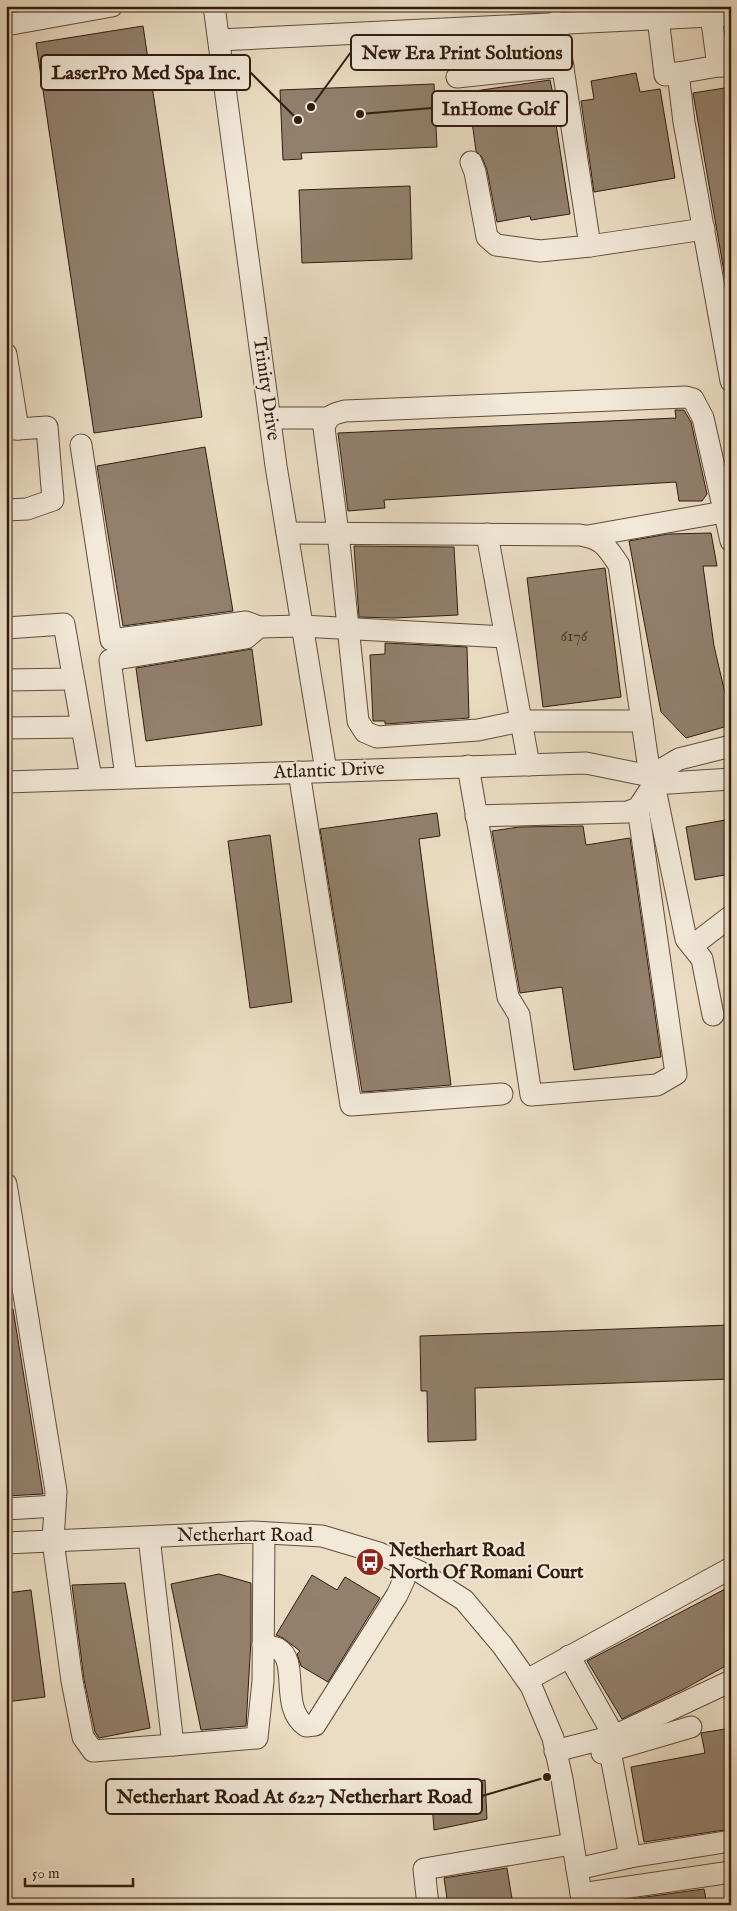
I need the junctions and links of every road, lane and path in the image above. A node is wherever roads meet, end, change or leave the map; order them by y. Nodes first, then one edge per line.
1 (112, 6) edge
2 (214, 6) edge
3 (721, 15) edge
4 (658, 18) junction
5 (556, 22) junction
6 (6, 25) edge
7 (219, 40) junction
8 (563, 66) junction
9 (724, 66) edge
10 (678, 73) junction
11 (457, 76) dead end
12 (471, 162) dead end
13 (704, 229) junction
14 (590, 246) junction
15 (6, 354) edge
16 (731, 381) edge
17 (270, 418) junction
18 (327, 418) junction
19 (12, 429) edge
20 (81, 445) dead end
21 (6, 510) edge
22 (724, 512) junction
23 (287, 533) junction
24 (338, 533) junction
25 (486, 534) junction
26 (588, 536) junction
27 (731, 541) edge
28 (302, 626) junction
29 (6, 628) edge
30 (259, 628) junction
31 (348, 628) junction
32 (505, 637) junction
33 (72, 678) junction
34 (6, 680) edge
35 (520, 721) junction
36 (642, 721) junction
37 (82, 727) junction
38 (6, 728) edge
39 (731, 746) edge
40 (528, 765) junction
41 (468, 766) junction
42 (326, 771) junction
43 (299, 772) junction
44 (126, 777) junction
45 (91, 778) junction
46 (731, 779) edge
47 (652, 780) junction
48 (6, 782) edge
49 (638, 808) junction
50 (476, 816) junction
51 (731, 916) edge
52 (692, 946) junction
53 (713, 1014) dead end
54 (502, 1094) dead end
55 (6, 1184) edge
56 (56, 1506) junction
57 (6, 1509) edge
58 (264, 1533) junction
59 (149, 1537) junction
60 (54, 1541) junction
61 (6, 1543) edge
62 (405, 1564) junction
63 (731, 1568) edge
64 (263, 1645) junction
65 (569, 1656) junction
66 (527, 1680) junction
67 (731, 1681) edge
68 (691, 1727) dead end
69 (612, 1743) junction
70 (173, 1745) junction
71 (557, 1758) junction
72 (731, 1841) edge
73 (572, 1844) junction
74 (630, 1857) junction
75 (576, 1869) junction
76 (731, 1872) edge
77 (632, 1896) edge
78 (582, 1900) edge
79 (428, 1905) edge

1 - 6 street
2 - 7 street, Trinity Drive
3 - 4 street
3 - 9 street
4 - 5 street
4 - 10 street
5 - 7 street
5 - 8 street
7 - 17 street, Trinity Drive
8 - 11 street
8 - 14 street
9 - 10 street
10 - 13 street
12 - 14 street
13 - 14 street
13 - 16 street
15 - 19 street
17 - 18 street
17 - 23 street, Trinity Drive
18 - 22 street
18 - 24 street
19 - 21 street
20 - 30 street
22 - 26 street
22 - 27 street
23 - 24 street
23 - 28 street, Trinity Drive
24 - 25 street
24 - 31 street
25 - 26 street
25 - 32 street
26 - 36 street
28 - 30 street
28 - 31 street
28 - 42 street, Trinity Drive
29 - 33 street
30 - 44 street
31 - 32 street
31 - 35 street
32 - 35 street
33 - 34 street
33 - 37 street
35 - 36 street
35 - 40 street
36 - 47 street
37 - 38 street
37 - 45 street
39 - 47 street
40 - 41 street, Atlantic Drive
40 - 47 street, Atlantic Drive
41 - 42 street, Atlantic Drive
41 - 50 street
42 - 43 street, Atlantic Drive
43 - 44 street, Atlantic Drive
43 - 54 street
44 - 45 street, Atlantic Drive
45 - 48 street, Atlantic Drive
46 - 47 street, Atlantic Drive
47 - 49 street
47 - 52 street
49 - 50 street
49 - 50 street
51 - 52 street
52 - 53 street
55 - 56 street
56 - 57 street
56 - 60 street
58 - 59 street, Netherhart Road
58 - 62 street, Netherhart Road
58 - 64 street
59 - 60 street, Netherhart Road
59 - 70 street
60 - 61 street, Netherhart Road
60 - 70 street
62 - 64 street
62 - 66 street, Netherhart Road
63 - 65 street
64 - 70 street
65 - 66 street
65 - 69 street
66 - 71 street, Netherhart Road
67 - 69 street
68 - 69 street
69 - 71 street
69 - 74 street
71 - 73 street, Netherhart Road
72 - 74 street
73 - 75 street, Netherhart Road
73 - 79 street
74 - 75 street
75 - 78 street, Netherhart Road
76 - 77 street
77 - 78 street

